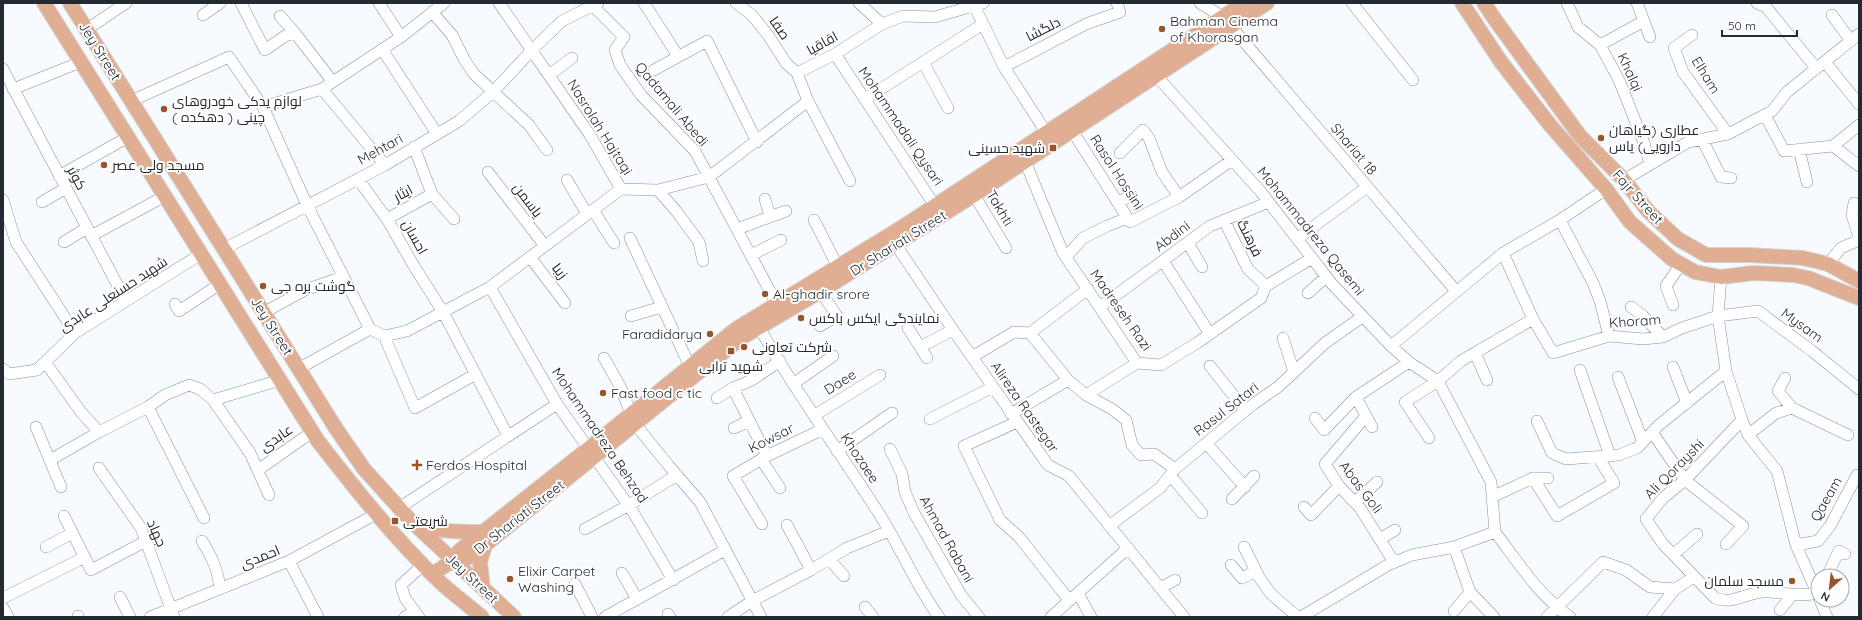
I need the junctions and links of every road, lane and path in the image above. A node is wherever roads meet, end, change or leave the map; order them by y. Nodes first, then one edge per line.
1 (44, 3) edge
2 (70, 3) edge
3 (126, 3) edge
4 (220, 3) edge
5 (241, 3) edge
6 (378, 3) edge
7 (444, 3) edge
8 (499, 3) edge
9 (644, 3) edge
10 (736, 3) edge
11 (859, 3) edge
12 (1200, 3) edge
13 (1244, 3) edge
14 (1267, 3) edge
15 (1352, 3) edge
16 (1462, 3) edge
17 (1484, 3) edge
18 (1567, 3) edge
19 (1637, 3) edge
20 (1758, 3) edge
21 (594, 4) edge
22 (977, 4) edge
23 (1119, 7) edge
24 (432, 12) junction
25 (1832, 15) dead end
26 (203, 16) dead end
27 (280, 16) dead end
28 (1226, 22) junction
29 (1644, 22) junction
30 (882, 24) junction
31 (983, 24) junction
32 (86, 30) junction
33 (295, 33) junction
34 (1692, 35) dead end
35 (401, 37) junction
36 (1855, 37) edge
37 (1650, 38) dead end
38 (1600, 45) junction
39 (382, 49) junction
40 (532, 50) junction
41 (835, 54) junction
42 (678, 56) junction
43 (572, 58) dead end
44 (81, 62) junction
45 (923, 62) junction
46 (1821, 65) junction
47 (1004, 67) junction
48 (3, 69) edge
49 (654, 70) dead end
50 (1152, 71) junction
51 (797, 73) junction
52 (549, 74) junction
53 (1413, 80) dead end
54 (333, 82) junction
55 (13, 89) junction
56 (322, 89) junction
57 (493, 92) junction
58 (865, 99) junction
59 (131, 101) junction
60 (808, 101) junction
61 (1859, 104) edge
62 (263, 107) junction
63 (948, 108) dead end
64 (1765, 115) junction
65 (1068, 125) junction
66 (1859, 125) edge
67 (437, 134) junction
68 (1728, 134) junction
69 (128, 137) junction
70 (1050, 138) junction
71 (1702, 139) junction
72 (757, 142) junction
73 (1833, 146) junction
74 (414, 147) junction
75 (1799, 149) junction
76 (547, 150) dead end
77 (1120, 153) dead end
78 (1023, 155) junction
79 (1232, 160) junction
80 (385, 164) junction
81 (1650, 164) junction
82 (1859, 166) edge
83 (488, 172) dead end
84 (59, 176) junction
85 (709, 177) junction
86 (358, 178) junction
87 (1730, 178) dead end
88 (567, 180) dead end
89 (1624, 180) junction
90 (850, 181) dead end
91 (1807, 182) dead end
92 (1367, 187) junction
93 (66, 188) junction
94 (621, 189) junction
95 (658, 190) junction
96 (970, 190) junction
97 (1606, 190) junction
98 (432, 194) junction
99 (165, 196) junction
100 (1132, 196) dead end
101 (1179, 197) junction
102 (765, 199) dead end
103 (3, 200) edge
104 (42, 202) dead end
105 (1117, 202) junction
106 (1269, 202) junction
107 (1854, 203) dead end
108 (307, 205) junction
109 (786, 210) dead end
110 (938, 210) junction
111 (590, 212) junction
112 (770, 217) junction
113 (1127, 218) junction
114 (387, 219) junction
115 (454, 219) dead end
116 (814, 220) dead end
117 (1224, 220) junction
118 (1560, 220) junction
119 (737, 229) junction
120 (89, 232) junction
121 (630, 238) dead end
122 (1297, 239) junction
123 (1859, 239) edge
124 (781, 240) dead end
125 (893, 240) junction
126 (64, 242) dead end
127 (1188, 243) junction
128 (614, 244) dead end
129 (545, 246) junction
130 (1006, 248) dead end
131 (224, 250) junction
132 (1503, 253) junction
133 (201, 254) junction
134 (751, 255) junction
135 (530, 257) junction
136 (1066, 257) junction
137 (1312, 258) junction
138 (703, 261) dead end
139 (1163, 261) junction
140 (1681, 264) junction
141 (1828, 264) junction
142 (1202, 267) dead end
143 (840, 272) junction
144 (343, 277) junction
145 (1326, 277) junction
146 (1721, 277) junction
147 (1859, 282) edge
148 (220, 284) junction
149 (818, 286) junction
150 (1266, 286) junction
151 (490, 287) junction
152 (1088, 289) junction
153 (1456, 291) junction
154 (1308, 293) dead end
155 (1859, 298) edge
156 (126, 301) junction
157 (565, 303) dead end
158 (175, 304) dead end
159 (1673, 304) dead end
160 (662, 307) junction
161 (1100, 307) junction
162 (1631, 307) dead end
163 (780, 310) junction
164 (263, 312) junction
165 (443, 312) junction
166 (631, 316) dead end
167 (1718, 316) junction
168 (1362, 317) junction
169 (1533, 319) junction
170 (757, 323) junction
171 (820, 326) dead end
172 (908, 328) dead end
173 (370, 329) junction
174 (953, 330) junction
175 (75, 333) junction
176 (1030, 333) junction
177 (1210, 334) junction
178 (384, 336) junction
179 (1609, 336) junction
180 (1663, 336) junction
181 (1283, 338) dead end
182 (1391, 346) junction
183 (920, 347) junction
184 (1475, 353) junction
185 (833, 356) dead end
186 (972, 357) junction
187 (604, 358) dead end
188 (927, 358) dead end
189 (780, 361) junction
190 (45, 362) junction
191 (1409, 362) junction
192 (1137, 363) junction
193 (1210, 366) dead end
194 (1673, 367) dead end
195 (3, 369) edge
196 (298, 369) junction
197 (1580, 370) dead end
198 (692, 371) junction
199 (1726, 371) junction
200 (1294, 372) junction
201 (476, 374) junction
202 (880, 375) dead end
203 (1618, 377) dead end
204 (1784, 378) dead end
205 (280, 380) junction
206 (1068, 380) junction
207 (1487, 380) dead end
208 (1438, 381) junction
209 (793, 384) junction
210 (992, 387) junction
211 (733, 388) junction
212 (1859, 389) edge
213 (1086, 395) junction
214 (1356, 397) junction
215 (717, 398) dead end
216 (214, 400) junction
217 (1687, 403) junction
218 (557, 404) junction
219 (148, 407) junction
220 (1792, 408) junction
221 (1245, 410) junction
222 (892, 413) dead end
223 (815, 415) junction
224 (1366, 416) junction
225 (633, 418) junction
226 (1014, 418) junction
227 (1315, 418) dead end
228 (930, 419) dead end
229 (1742, 420) junction
230 (749, 421) junction
231 (1537, 421) dead end
232 (36, 427) dead end
233 (1372, 427) dead end
234 (734, 428) dead end
235 (823, 428) junction
236 (99, 432) junction
237 (312, 432) junction
238 (1652, 432) junction
239 (1748, 435) junction
240 (1848, 435) dead end
241 (508, 436) junction
242 (1429, 438) dead end
243 (1642, 442) junction
244 (1206, 443) junction
245 (890, 449) dead end
246 (837, 451) junction
247 (591, 454) junction
248 (1610, 456) junction
249 (1598, 457) junction
250 (764, 458) junction
251 (50, 460) junction
252 (99, 468) dead end
253 (258, 470) junction
254 (1172, 472) junction
255 (677, 475) junction
256 (1254, 476) dead end
257 (1859, 476) edge
258 (1533, 478) junction
259 (1548, 478) dead end
260 (1685, 480) junction
261 (1377, 482) dead end
262 (1339, 486) junction
263 (61, 487) dead end
264 (1246, 487) junction
265 (780, 488) dead end
266 (269, 495) dead end
267 (1492, 497) junction
268 (1232, 499) dead end
269 (1355, 502) junction
270 (629, 506) junction
271 (1304, 507) dead end
272 (399, 508) junction
273 (1202, 512) dead end
274 (376, 514) junction
275 (64, 516) dead end
276 (204, 518) dead end
277 (411, 521) junction
278 (762, 524) dead end
279 (787, 525) dead end
280 (1109, 526) junction
281 (585, 529) dead end
282 (1395, 530) dead end
283 (889, 531) junction
284 (1495, 532) junction
285 (73, 533) junction
286 (1697, 534) dead end
287 (484, 538) junction
288 (1380, 539) junction
289 (146, 541) junction
290 (202, 541) dead end
291 (1726, 544) dead end
292 (1796, 545) junction
293 (46, 547) dead end
294 (1244, 547) dead end
295 (1454, 547) junction
296 (1128, 548) junction
297 (725, 550) junction
298 (1842, 553) dead end
299 (1674, 554) junction
300 (85, 557) junction
301 (829, 559) junction
302 (289, 561) junction
303 (452, 561) junction
304 (1394, 562) junction
305 (1230, 565) dead end
306 (1832, 568) edge
307 (428, 569) junction
308 (811, 570) junction
309 (1256, 571) junction
310 (622, 573) dead end
311 (844, 576) dead end
312 (1810, 576) edge
313 (1694, 577) junction
314 (673, 580) junction
315 (1175, 580) dead end
316 (575, 584) dead end
317 (482, 588) junction
318 (1160, 588) junction
319 (220, 589) junction
320 (1675, 589) junction
321 (1470, 592) junction
322 (1078, 593) junction
323 (1810, 594) edge
324 (1792, 595) junction
325 (120, 597) dead end
326 (3, 598) edge
327 (637, 599) junction
328 (1069, 600) junction
329 (752, 602) junction
330 (865, 607) dead end
331 (3, 608) edge
332 (1557, 608) junction
333 (1780, 610) dead end
334 (1454, 611) dead end
335 (172, 613) edge
336 (413, 615) edge
337 (8, 617) edge
338 (130, 617) edge
339 (150, 617) edge
340 (318, 617) edge
341 (482, 617) edge
342 (514, 617) edge
343 (592, 617) edge
344 (605, 617) edge
345 (728, 617) edge
346 (761, 617) edge
347 (873, 617) edge
348 (939, 617) edge
349 (979, 617) edge
350 (1051, 617) edge
351 (1091, 617) edge
352 (1184, 617) edge
353 (1299, 617) edge
354 (1494, 617) edge
355 (1547, 617) edge
356 (1570, 617) edge
357 (1653, 617) edge

1 - 44 main road, Jey Street
2 - 32 main road, Jey Street
3 - 32 street
4 - 26 street
5 - 33 street
6 - 35 street
7 - 24 street
8 - 40 street, Nasrolah Hajtaqi
9 - 42 street
10 - 51 street, صفا
11 - 30 street
12 - 28 street, Shariat 18
13 - 28 main road, Dr Shariati Street
14 - 28 main road, Dr Shariati Street
15 - 53 street
16 - 97 main road
17 - 89 main road, Fajr Street
18 - 38 street, Khalqi
19 - 29 street
20 - 46 street
21 - 40 street, Mehtari
21 - 85 street, Qadamali Abedi
22 - 30 street, اقاقیا
22 - 31 street
23 - 47 street, دلگشا
24 - 35 street
24 - 57 street
25 - 36 street
27 - 33 street
28 - 50 main road, Dr Shariati Street
28 - 92 street, Shariat 18
29 - 37 street
29 - 38 street
30 - 41 street, اقاقیا
31 - 45 street
31 - 47 street
32 - 59 main road, Jey Street
33 - 54 street
34 - 68 street, Elham
35 - 39 street
36 - 46 street
38 - 81 street, Khalqi
39 - 54 street
39 - 67 street
40 - 52 street, Nasrolah Hajtaqi
40 - 57 street, Mehtari
41 - 51 street, اقاقیا
41 - 58 street, Mohammadali Qysari
42 - 49 street
42 - 72 street
43 - 52 street
44 - 55 street
44 - 69 main road, Jey Street
45 - 58 street
45 - 63 street
46 - 61 street
46 - 64 street
47 - 70 street
48 - 55 street, کوثر
50 - 65 main road, Dr Shariati Street
50 - 79 street, Mohammadreza Qasemi
51 - 60 street, اقاقیا
52 - 94 street, Nasrolah Hajtaqi
54 - 56 street
55 - 84 street, کوثر
56 - 62 street
56 - 80 street
57 - 67 street, Mehtari
57 - 76 street
58 - 110 street, Mohammadali Qysari
59 - 62 street
59 - 131 main road, Jey Street
60 - 72 street, Nasrolah Hajtaqi
60 - 90 street, اقاقیا
62 - 108 street
64 - 68 street
64 - 75 street
65 - 70 main road, Dr Shariati Street
65 - 105 street, Rasol Hossini
66 - 73 street
67 - 74 street, Mehtari
68 - 71 street
69 - 84 street
69 - 99 main road, Jey Street
70 - 78 main road, Dr Shariati Street
71 - 81 street
71 - 87 street
72 - 85 street, Nasrolah Hajtaqi
73 - 75 street
73 - 82 street
74 - 80 street, Mehtari
74 - 98 street
75 - 91 street
77 - 101 street
78 - 96 main road, Dr Shariati Street
78 - 136 street, Madreseh Razi
79 - 101 street, Rasol Hossini
79 - 106 street, Mohammadreza Qasemi
80 - 86 street, Mehtari
81 - 89 street
83 - 129 street, یاسمن
84 - 93 street, کوثر
85 - 95 street, Nasrolah Hajtaqi
85 - 119 street, Qadamali Abedi
86 - 108 street, Mehtari
86 - 114 street, احسان
88 - 111 street
89 - 97 main road
89 - 141 main road, Fajr Street
92 - 122 street
92 - 153 street, Shariat 18
93 - 104 street
93 - 120 street, کوثر
94 - 95 street, Nasrolah Hajtaqi
94 - 111 street
95 - 138 street
96 - 110 main road, Dr Shariati Street
96 - 130 street, Takhti
97 - 118 street
97 - 140 main road
98 - 114 street, ایثار
98 - 115 street
99 - 120 street
99 - 133 main road, Jey Street
100 - 105 street
101 - 113 street, Rasol Hossini
102 - 112 street
103 - 175 street
105 - 113 street, Rasol Hossini
106 - 117 street, Abdini
106 - 122 street, Mohammadreza Qasemi
107 - 123 street
108 - 131 street, Mehtari
108 - 144 street
109 - 112 street
110 - 125 main road, Dr Shariati Street
111 - 128 street
111 - 129 street
112 - 119 street
113 - 136 street
114 - 165 street, احسان
116 - 143 street
117 - 127 street, Abdini
117 - 150 street, فرهنگ
118 - 132 street
118 - 179 street
119 - 134 street, Qadamali Abedi
120 - 126 street
120 - 156 street, کوثر
121 - 160 street
122 - 137 street, Mohammadreza Qasemi
123 - 141 street
124 - 134 street
125 - 143 main road, Dr Shariati Street
125 - 174 street, Alireza Rastegar
127 - 139 street, Abdini
127 - 142 street
129 - 135 street
131 - 164 main road, Jey Street
132 - 153 street
132 - 169 street
133 - 148 main road, Jey Street
133 - 156 street, شهید حسنعلی عابدی
134 - 163 street, Qadamali Abedi
135 - 151 street
135 - 157 street, زیبا
136 - 152 street, Madreseh Razi
137 - 145 street, Mohammadreza Qasemi
137 - 150 street, Madreseh Razi
139 - 161 street, Abdini
139 - 177 street
140 - 146 main road
140 - 159 street
141 - 147 main road, Fajr Street
143 - 149 main road, Dr Shariati Street
144 - 164 street
144 - 173 street
145 - 154 street
145 - 168 street, Mohammadreza Qasemi
146 - 155 main road
146 - 167 street
148 - 158 street
148 - 205 main road, Jey Street
149 - 163 main road, Dr Shariati Street
149 - 171 street
150 - 177 street, Madreseh Razi
151 - 165 street
151 - 218 street, Mohammadreza Behzad
152 - 161 street, Madreseh Razi
152 - 176 street
153 - 182 street
156 - 175 street, شهید حسنعلی عابدی
160 - 166 street
160 - 198 street
161 - 192 street, Madreseh Razi
162 - 180 street
163 - 170 main road, Dr Shariati Street
164 - 196 main road, Jey Street
165 - 178 street
165 - 201 street, احسان
167 - 180 street, Khoram
167 - 199 street
167 - 212 street, Mysam
168 - 182 street, Mohammadreza Qasemi
168 - 200 street, Rasul Satari
169 - 179 street, Khoram
169 - 184 street
170 - 189 street, Khozaee
170 - 198 main road, Dr Shariati Street
172 - 183 street
173 - 178 street
173 - 196 street
174 - 183 street
174 - 186 street, Alireza Rastegar
175 - 190 street, شهید حسنعلی عابدی
176 - 186 street
176 - 206 street
177 - 192 street, Madreseh Razi
178 - 201 street
179 - 180 street, Khoram
181 - 200 street
182 - 191 street, Mohammadreza Qasemi
183 - 188 street
184 - 207 street
184 - 208 street
185 - 209 street
186 - 210 street, Alireza Rastegar
187 - 225 street
189 - 209 street, Khozaee
189 - 211 street
190 - 195 street, شهید حسنعلی عابدی
190 - 236 street
191 - 208 street, Mohammadreza Qasemi
191 - 214 street
192 - 213 street
193 - 221 street
194 - 217 street
196 - 272 main road, Jey Street
197 - 248 street
198 - 225 main road, Dr Shariati Street
199 - 217 street
199 - 229 street
200 - 221 street, Rasul Satari
201 - 241 street, احسان
202 - 223 street, Daee
203 - 243 street
204 - 220 street
205 - 216 street
205 - 237 main road, Jey Street
206 - 213 street
206 - 226 street
208 - 242 street
208 - 267 street, Mohammadreza Qasemi
209 - 223 street, Khozaee
210 - 226 street, Alireza Rastegar
210 - 228 street
211 - 215 street
211 - 230 street
213 - 254 street
214 - 224 street
214 - 227 street
216 - 219 street
216 - 253 street
217 - 238 street
218 - 241 street
218 - 247 street, Mohammadreza Behzad
219 - 236 street
219 - 276 street
220 - 239 street
220 - 240 street
221 - 244 street, Rasul Satari
222 - 246 street
223 - 235 street, Khozaee
224 - 233 street
224 - 262 street, Abas Goli
225 - 247 main road, Dr Shariati Street
225 - 255 street
226 - 280 street, Alireza Rastegar
226 - 328 street
229 - 239 street
229 - 260 street, Ali Qorayshi
230 - 234 street
230 - 250 street
231 - 249 street
232 - 251 street
235 - 246 street, Khozaee
235 - 250 street, Kowsar
236 - 251 street
237 - 253 street, عابدی
237 - 274 main road, Jey Street
238 - 243 street
238 - 260 street
239 - 292 street
241 - 272 street
243 - 248 street
244 - 254 street, Rasul Satari
244 - 264 street
245 - 349 street, Ahmad Rabani
246 - 283 street, Khozaee
247 - 270 street, Mohammadreza Behzad
247 - 287 main road, Dr Shariati Street
248 - 249 street
249 - 258 street
250 - 265 street
250 - 278 street, Kowsar
251 - 263 street
252 - 289 street, جهاد
253 - 266 street
254 - 273 street
254 - 280 street, Rasul Satari
255 - 270 street
255 - 297 street
256 - 264 street
257 - 292 street, Qaeam
258 - 259 street
258 - 267 street
260 - 291 street
260 - 299 street, Ali Qorayshi
261 - 269 street
262 - 269 street, Abas Goli
262 - 271 street
264 - 268 street
267 - 284 street, Mohammadreza Qasemi
269 - 288 street, Abas Goli
270 - 281 street
270 - 314 street, Mohammadreza Behzad
272 - 277 main road, Jey Street
274 - 302 street, احمدی
274 - 307 main road, Jey Street
275 - 285 street
277 - 287 main road
277 - 303 main road, Jey Street
279 - 308 street
280 - 296 street, Alireza Rastegar
282 - 288 street
283 - 301 street
283 - 348 street, Khozaee
284 - 295 street
284 - 332 street
285 - 293 street
285 - 300 street
286 - 299 street
287 - 303 main road, Dr Shariati Street
287 - 317 main road
288 - 304 street, Abas Goli
289 - 300 street
289 - 335 street, جهاد
290 - 319 street
292 - 312 street
294 - 309 street
295 - 304 street
295 - 321 street
296 - 318 street, Alireza Rastegar
296 - 322 street
297 - 314 street
297 - 329 street
298 - 306 street
299 - 313 street, Ali Qorayshi
300 - 326 street
301 - 308 street
301 - 311 street
302 - 319 street, احمدی
302 - 340 street
303 - 307 main road, Dr Shariati Street
303 - 317 main road, Jey Street
304 - 353 street
305 - 309 street
307 - 336 street
307 - 341 main road, Jey Street
308 - 329 street
309 - 353 street
310 - 327 street
313 - 320 street
313 - 324 street, Ali Qorayshi
314 - 327 street
315 - 318 street
316 - 343 street
317 - 342 main road, Jey Street
318 - 352 street, Alireza Rastegar
319 - 335 street, احمدی
320 - 332 street
320 - 357 street
321 - 334 street
321 - 354 street
322 - 328 street
322 - 351 street
323 - 324 street, Ali Qorayshi
324 - 333 street
325 - 338 street
327 - 344 street
328 - 350 street
329 - 345 street
329 - 346 street
330 - 347 street
331 - 337 street
332 - 355 street
332 - 356 street
335 - 339 street, احمدی

